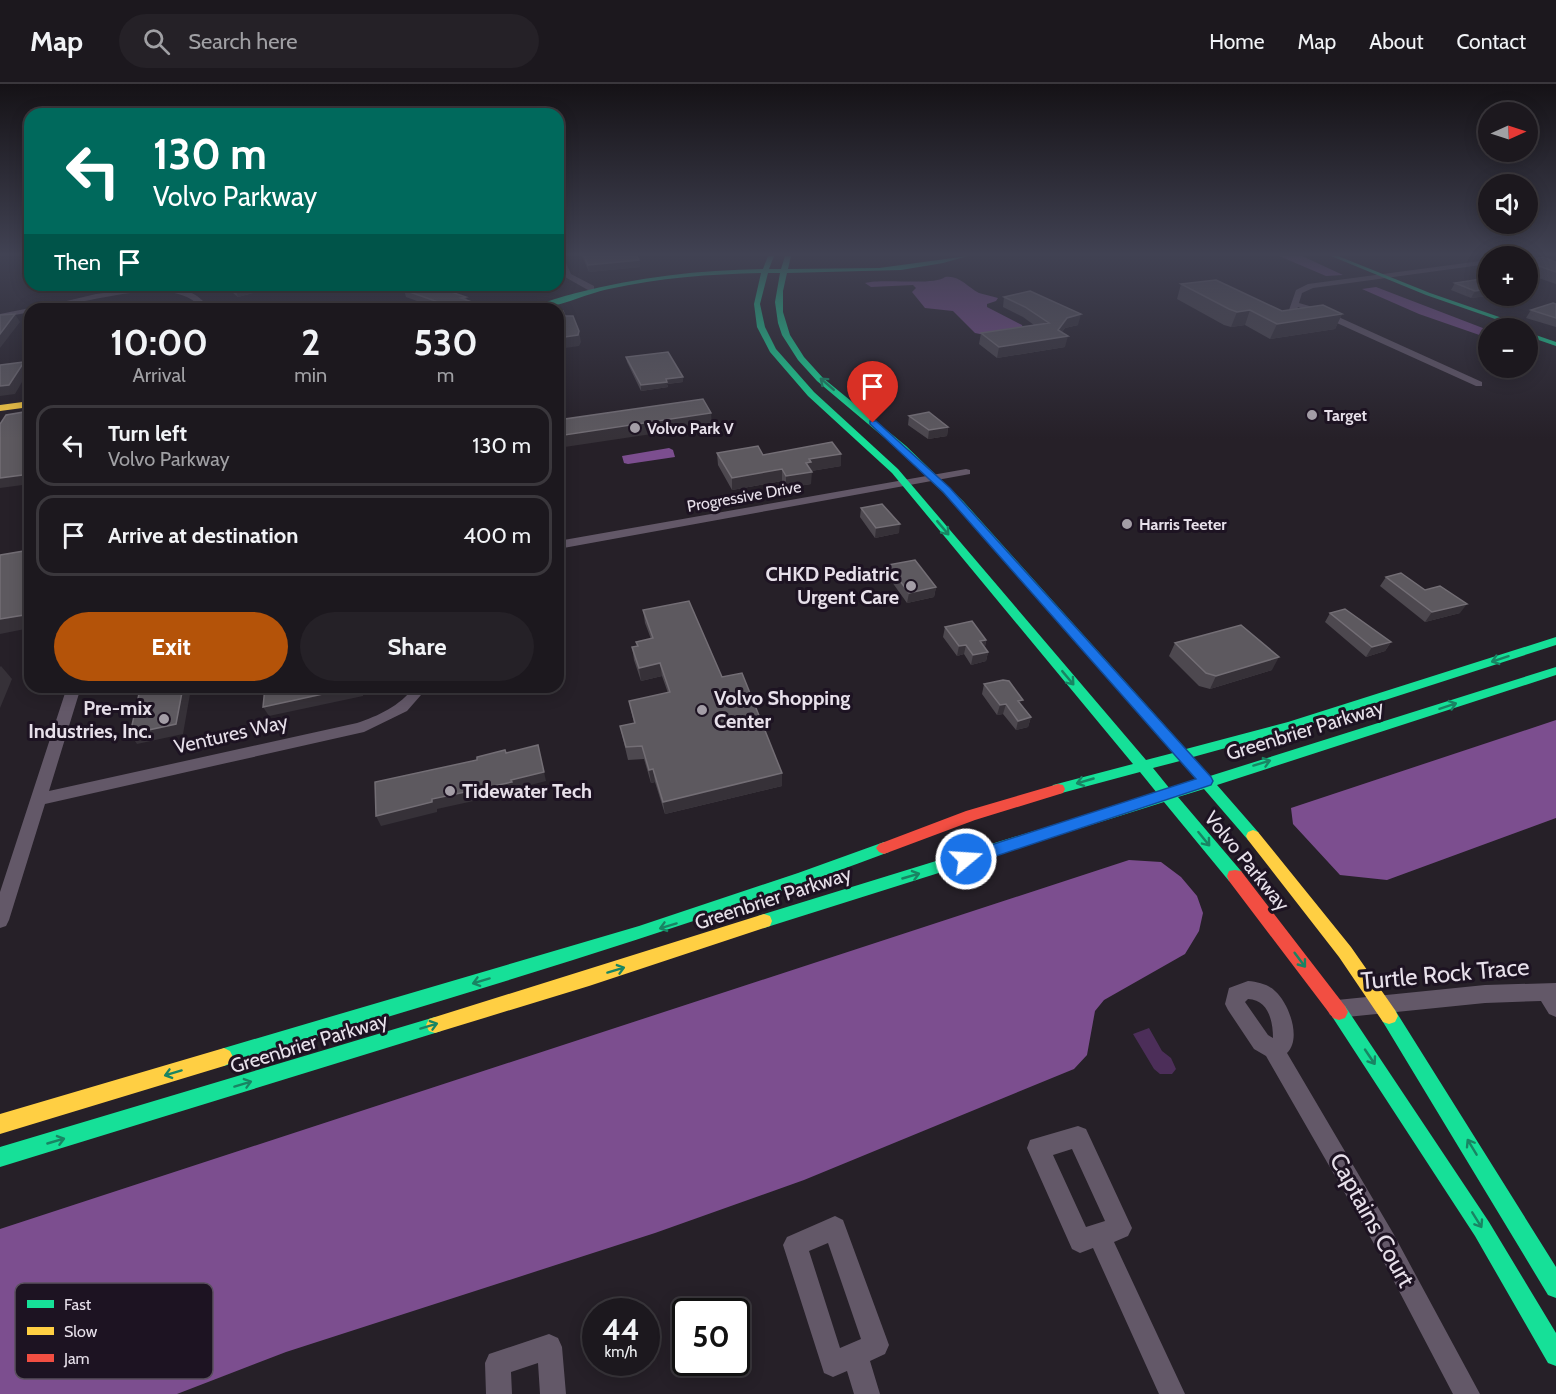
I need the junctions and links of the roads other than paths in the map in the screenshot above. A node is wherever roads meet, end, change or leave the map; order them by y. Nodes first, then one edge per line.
1 (759, 317) edge
2 (779, 317) edge
3 (1330, 317) edge
4 (1340, 317) edge
5 (1538, 332) edge
6 (1538, 338) edge
7 (1556, 338) edge
8 (1384, 340) junction
9 (1556, 344) edge
10 (1479, 384) dead end
11 (24, 405) edge
12 (0, 408) edge
13 (966, 472) dead end
14 (935, 478) junction
15 (906, 484) junction
16 (564, 544) edge
17 (1556, 641) edge
18 (1556, 671) edge
19 (72, 693) edge
20 (417, 693) edge
21 (1184, 755) junction
22 (1142, 766) junction
23 (1206, 781) junction
24 (1166, 794) junction
25 (39, 799) junction
26 (0, 921) edge
27 (1552, 997) edge
28 (1382, 1004) junction
29 (1337, 1009) junction
30 (1273, 1049) dead end
31 (0, 1124) edge
32 (0, 1157) edge
33 (1100, 1236) junction
34 (1556, 1287) edge
35 (855, 1355) junction
36 (1556, 1355) edge
37 (499, 1394) edge
38 (553, 1394) edge
39 (867, 1394) edge
40 (1172, 1394) edge
41 (1467, 1394) edge

1 - 15 main road, Volvo Parkway
14 -> 2 main road, Volvo Parkway
3 - 8 street
4 - 8 street
5 - 7 main road
6 - 9 main road
8 - 10 street
11 - 12 main road
13 - 14 street, Progressive Drive
14 - 15 street, Progressive Drive
14 - 21 main road, Volvo Parkway
15 - 16 street, Progressive Drive
15 -> 22 main road, Volvo Parkway
17 -> 21 main road, Greenbrier Parkway
23 -> 18 main road, Greenbrier Parkway
19 - 25 street
20 - 25 street, Ventures Way
21 - 22 main road, Greenbrier Parkway
21 - 23 main road, Volvo Parkway
22 - 24 main road, Volvo Parkway
22 -> 31 main road, Greenbrier Parkway
23 - 24 main road, Greenbrier Parkway
23 - 28 main road, Volvo Parkway
24 -> 29 main road, Volvo Parkway
32 -> 24 main road, Greenbrier Parkway
25 - 26 street
27 - 28 street, Turtle Rock Trace
28 - 29 street, Turtle Rock Trace
34 -> 28 main road, Volvo Parkway
29 -> 36 main road, Volvo Parkway
30 - 41 street, Captains Court
33 - 33 street
33 - 40 street
35 - 35 street
35 - 39 street
37 - 38 street

